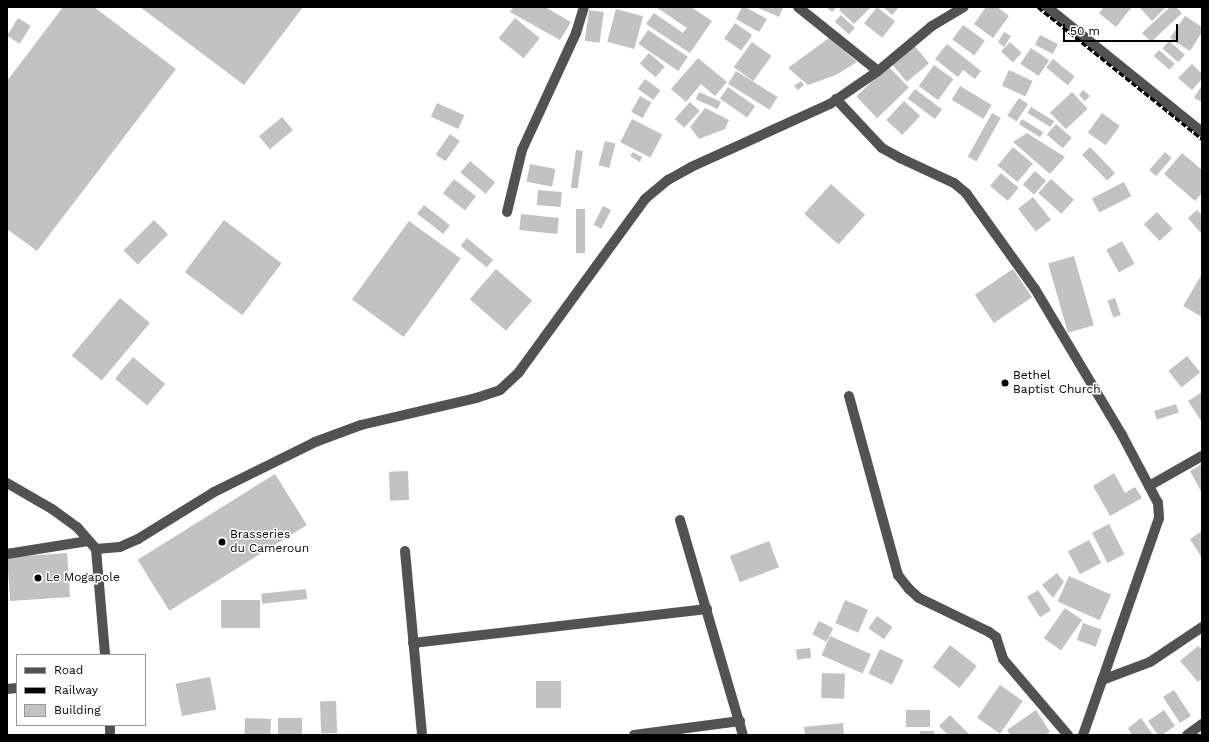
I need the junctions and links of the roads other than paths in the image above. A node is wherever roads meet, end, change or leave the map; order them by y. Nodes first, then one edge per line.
1 (584, 7) edge
2 (798, 7) edge
3 (964, 7) edge
4 (1047, 7) edge
5 (878, 71) junction
6 (836, 99) junction
7 (1202, 132) edge
8 (507, 212) dead end
9 (849, 396) dead end
10 (1202, 456) edge
11 (7, 483) edge
12 (1149, 486) junction
13 (680, 520) dead end
14 (88, 541) junction
15 (96, 549) junction
16 (405, 551) dead end
17 (7, 554) edge
18 (707, 609) junction
19 (1202, 627) edge
20 (414, 643) junction
21 (105, 654) edge
22 (1102, 680) junction
23 (740, 721) junction
24 (1202, 724) edge
25 (422, 735) edge
26 (634, 735) edge
27 (743, 735) edge
28 (1068, 735) edge
29 (1083, 735) edge
30 (1187, 735) edge

1 - 8 street
2 - 5 street
3 - 5 street
4 - 7 street
5 - 6 street
6 - 12 street
6 - 15 street
9 - 28 street
10 - 12 street
11 - 14 street
12 - 22 street
13 - 18 street
14 - 15 street
14 - 17 street
15 - 21 street
16 - 20 street
18 - 20 street
18 - 23 street
19 - 22 street
20 - 25 street
22 - 29 street
23 - 26 street
23 - 27 street
24 - 30 street

